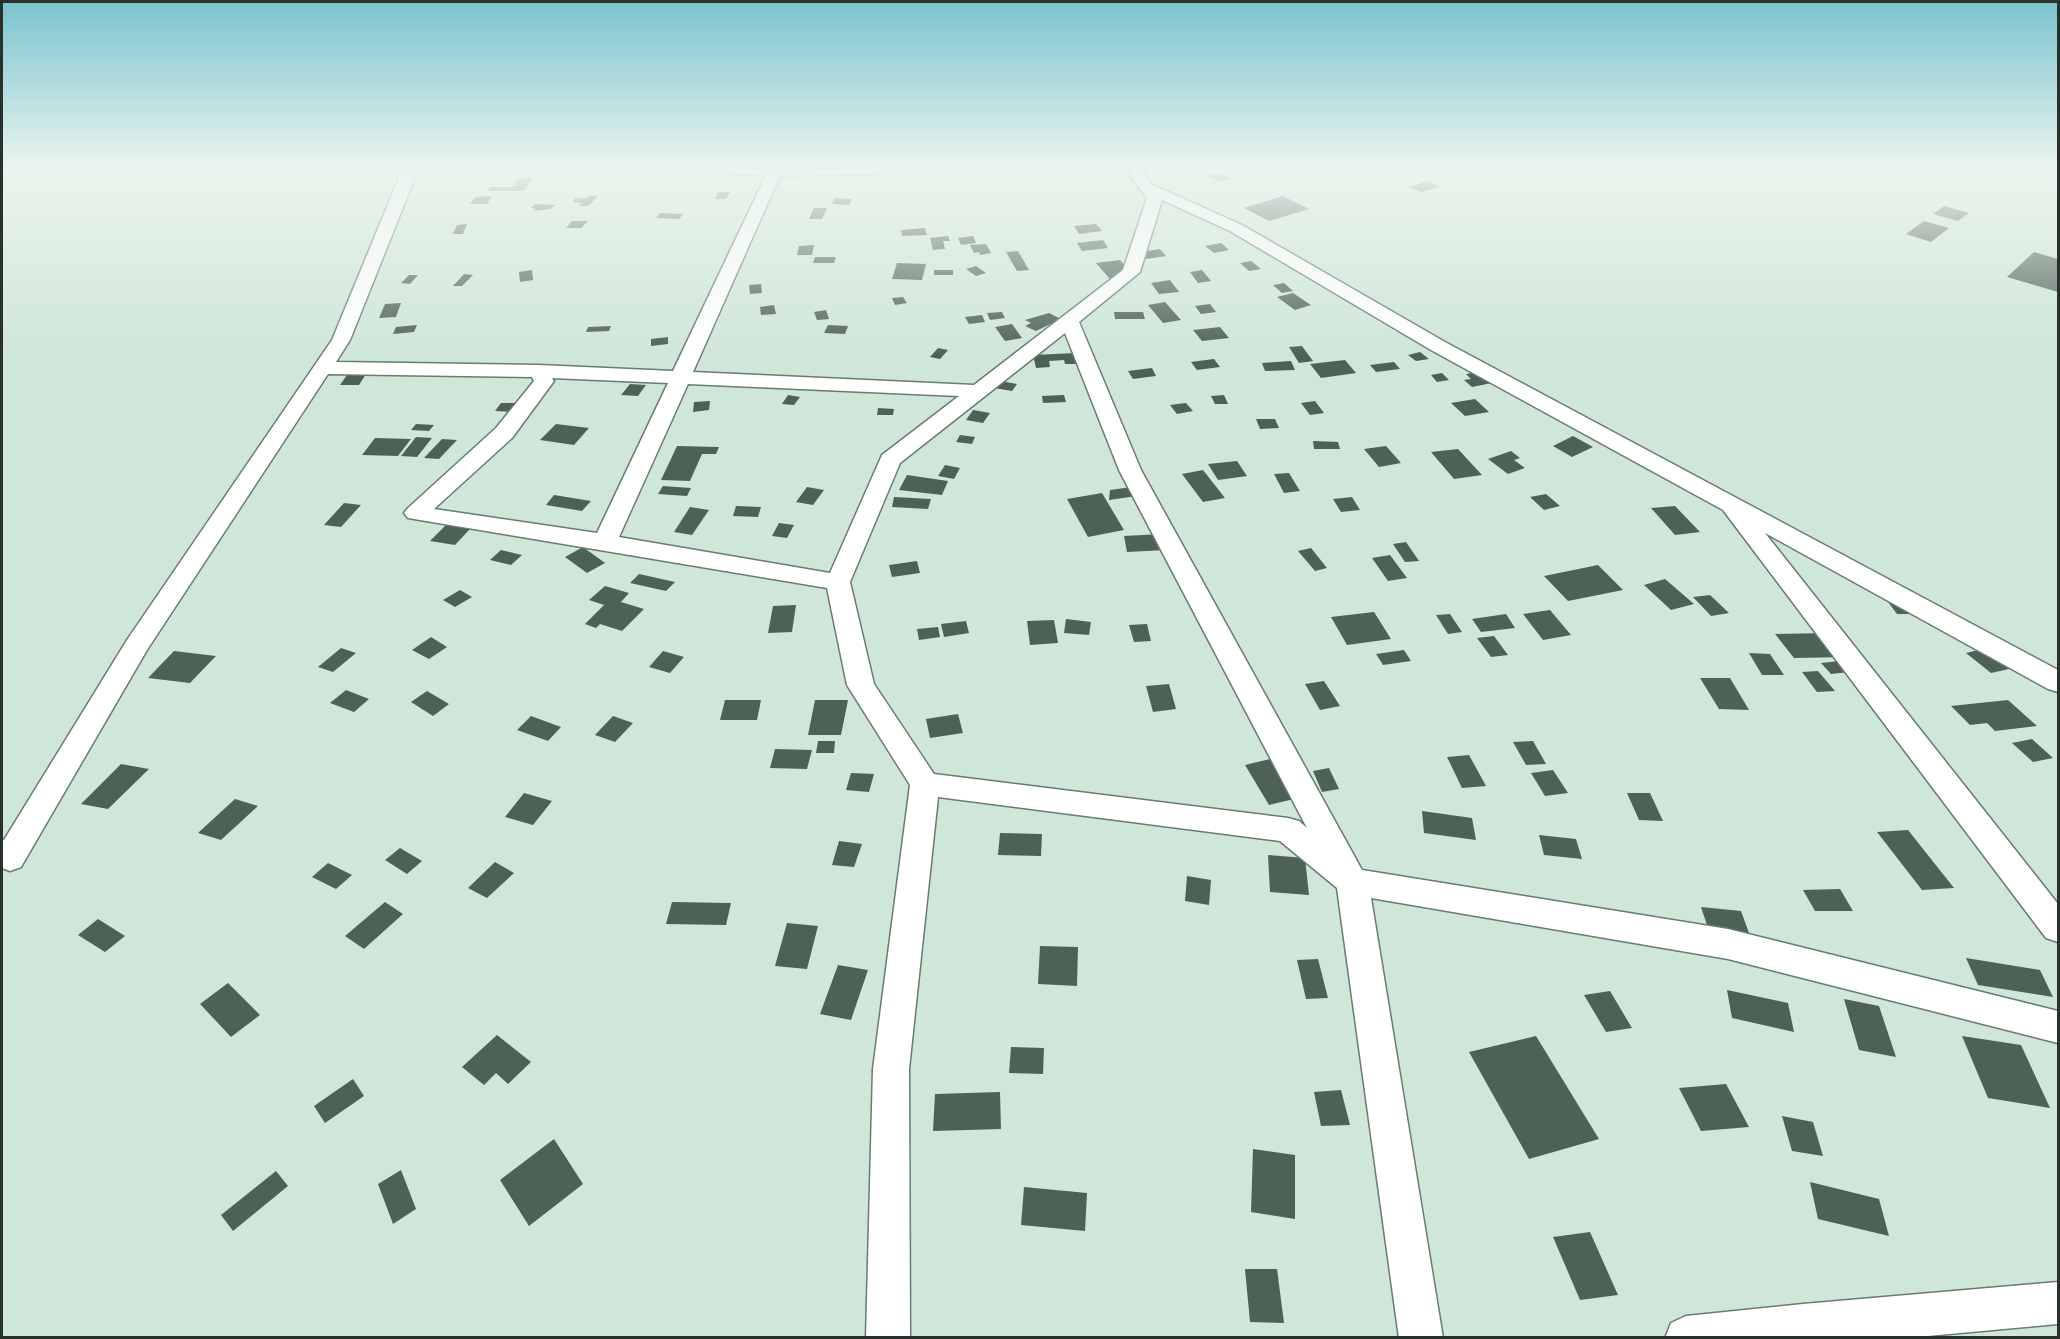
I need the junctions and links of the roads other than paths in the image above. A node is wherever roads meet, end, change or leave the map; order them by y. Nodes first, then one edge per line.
1 (385, 231) edge
2 (747, 231) edge
3 (1144, 231) edge
4 (1242, 231) edge
5 (1069, 320) junction
6 (322, 368) junction
7 (539, 371) junction
8 (681, 377) junction
9 (978, 391) junction
10 (1727, 501) junction
11 (605, 542) junction
12 (838, 582) junction
13 (2058, 682) edge
14 (925, 784) junction
15 (2, 852) edge
16 (1352, 882) junction
17 (2058, 928) edge
18 (2058, 1026) edge
19 (2058, 1303) edge
20 (888, 1338) edge
21 (1421, 1338) edge
22 (1686, 1338) edge

1 - 6 street
2 - 8 street
3 - 5 street
4 - 10 street
5 - 9 street
5 - 16 street
6 - 7 street
6 - 15 street
7 - 8 street
7 - 11 street
8 - 9 street
8 - 11 street
9 - 12 street
10 - 13 street
10 - 17 street
11 - 12 street
12 - 14 street
14 - 16 street
14 - 20 street
16 - 18 street
16 - 21 street
19 - 22 street

